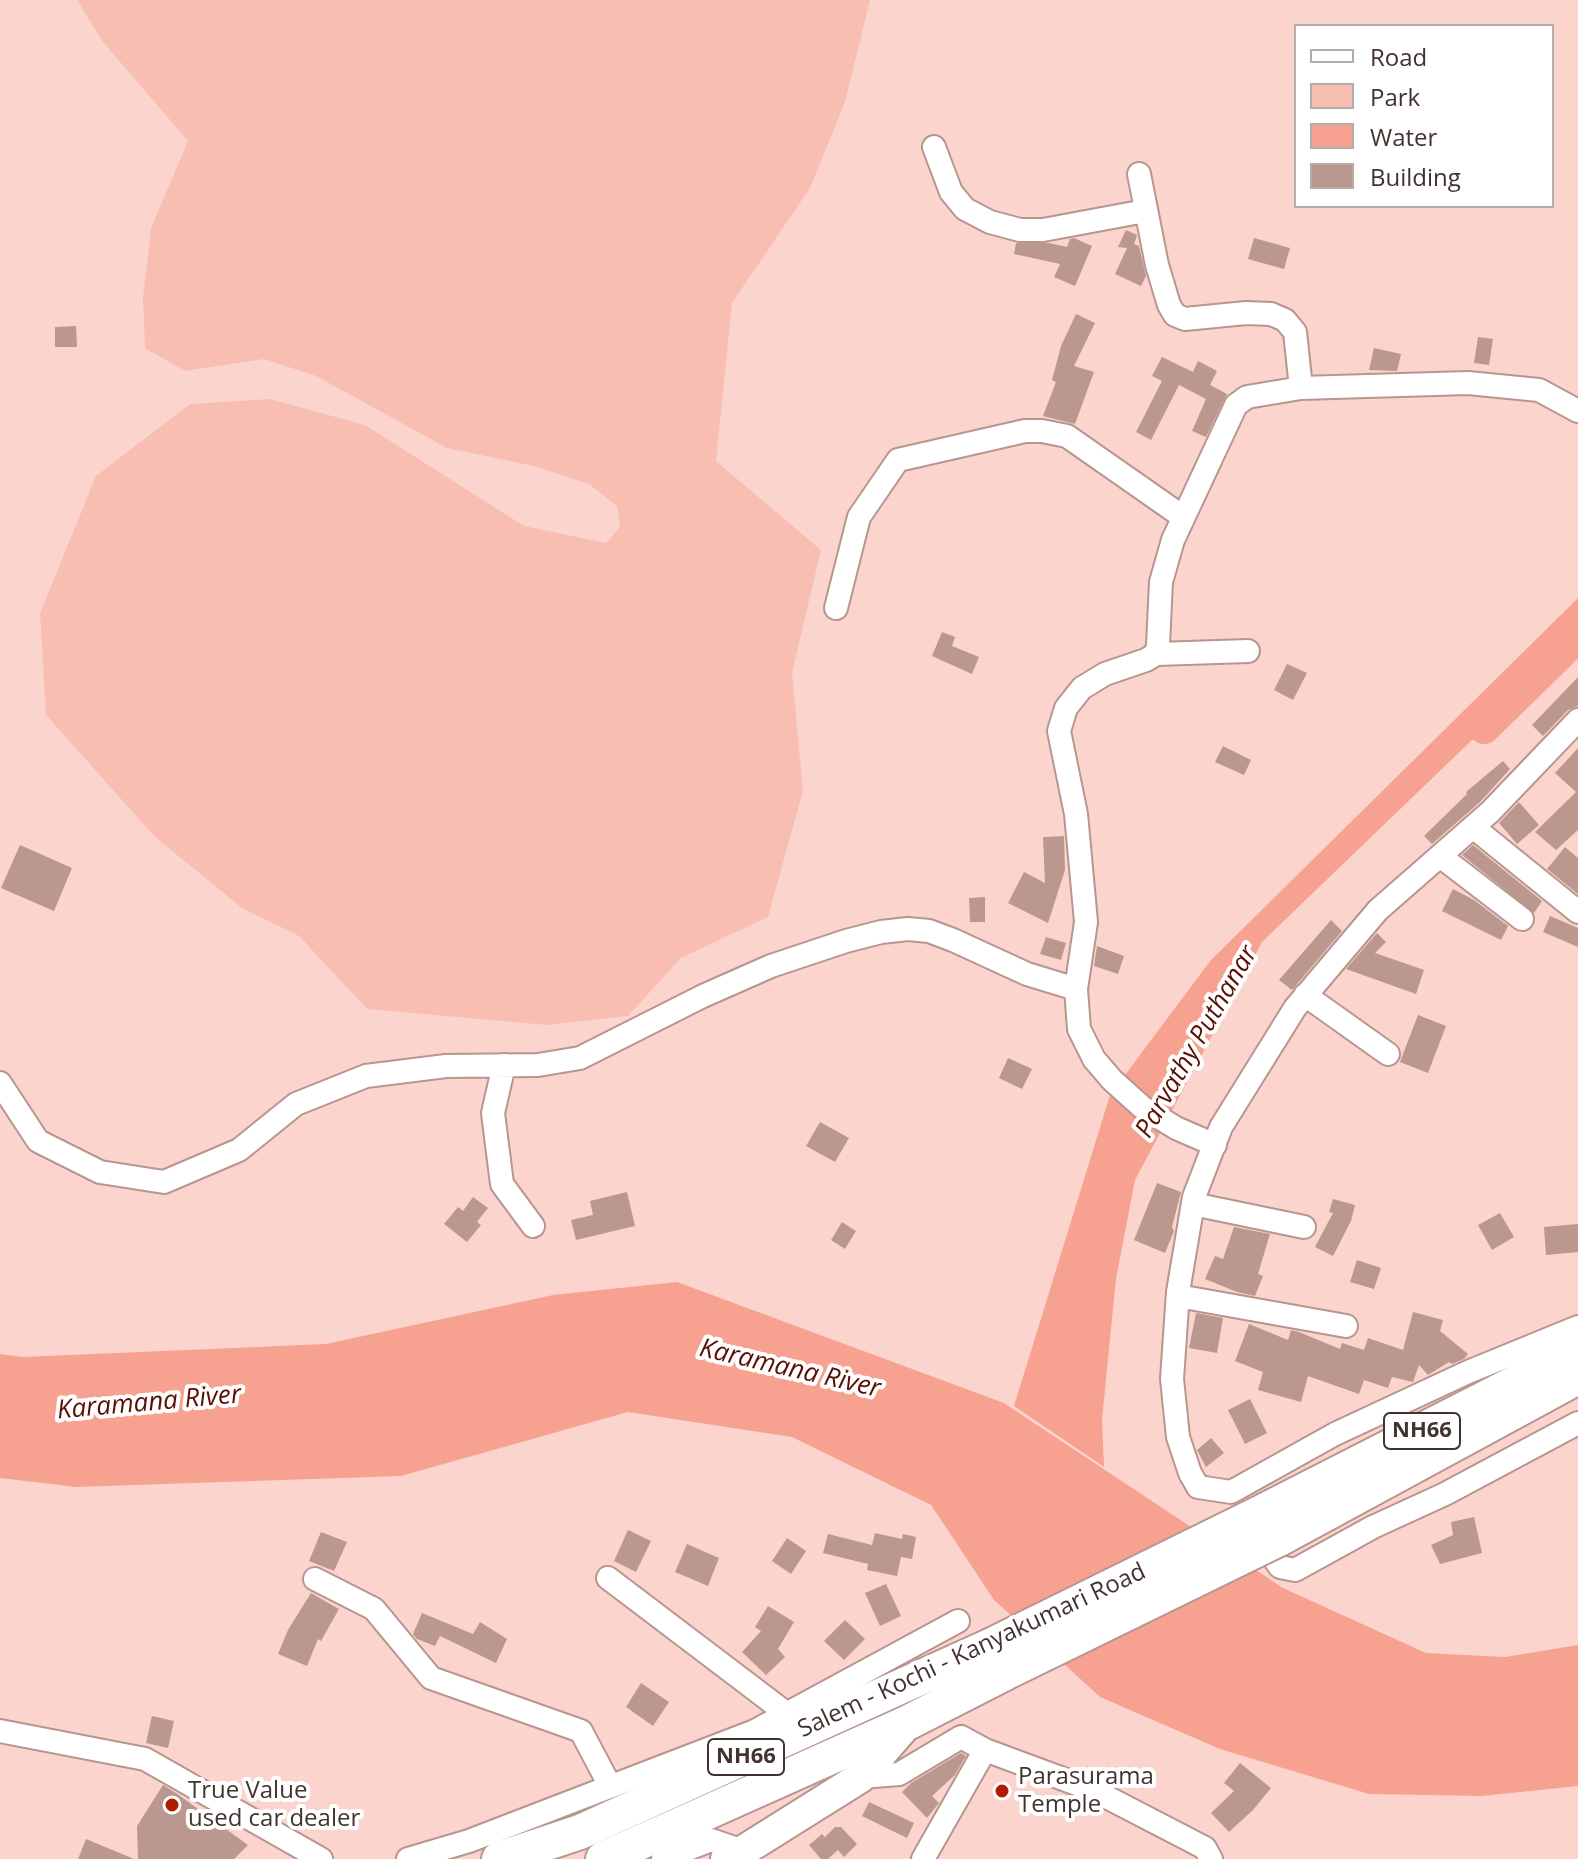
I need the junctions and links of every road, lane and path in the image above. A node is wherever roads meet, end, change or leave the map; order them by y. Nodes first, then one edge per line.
1 (934, 147) dead end
2 (1139, 174) dead end
3 (1145, 211) junction
4 (1301, 388) junction
5 (1578, 411) edge
6 (1183, 517) junction
7 (836, 608) dead end
8 (1248, 651) dead end
9 (1156, 654) junction
10 (1578, 720) edge
11 (1473, 827) junction
12 (1440, 856) junction
13 (1578, 912) edge
14 (1522, 919) dead end
15 (1076, 989) junction
16 (1305, 995) junction
17 (1388, 1054) dead end
18 (504, 1065) junction
19 (0, 1083) edge
20 (1215, 1145) junction
21 (1193, 1204) junction
22 (533, 1226) dead end
23 (1304, 1227) dead end
24 (1178, 1296) junction
25 (1346, 1326) dead end
26 (1578, 1327) edge
27 (1578, 1351) edge
28 (1578, 1377) edge
29 (1578, 1423) edge
30 (1231, 1492) junction
31 (1272, 1524) junction
32 (608, 1578) dead end
33 (315, 1579) dead end
34 (958, 1621) dead end
35 (998, 1659) junction
36 (786, 1713) junction
37 (909, 1722) junction
38 (0, 1731) edge
39 (985, 1750) junction
40 (861, 1777) junction
41 (610, 1786) junction
42 (734, 1855) edge
43 (321, 1859) edge
44 (408, 1859) edge
45 (499, 1859) edge
46 (603, 1859) edge
47 (663, 1859) edge
48 (923, 1859) edge
49 (1211, 1859) edge

1 - 3 street
2 - 3 street
3 - 4 street
4 - 5 street
4 - 6 street
6 - 7 street
6 - 9 street
8 - 9 street
9 - 15 street
10 - 11 street
11 - 12 street
11 - 13 street
12 - 14 street
12 - 16 street
15 - 18 street
15 - 20 street
16 - 17 street
16 - 20 street
18 - 19 street
18 - 22 street
20 - 21 street
21 - 23 street
21 - 24 street
24 - 25 street
24 - 30 street
26 - 30 street
27 - 31 highway, NH66
28 - 31 highway, NH66
29 - 30 street
31 - 35 highway, Salem - Kochi - Kanyakumari Road / NH66, bridge
32 - 36 street
33 - 41 street
34 - 36 street
35 - 37 highway, Salem - Kochi - Kanyakumari Road / NH66
35 - 45 highway, Salem - Kochi - Kanyakumari Road / NH66
36 - 41 street
37 - 40 main road
37 - 46 highway, Salem - Kochi - Kanyakumari Road / NH66
38 - 43 street
39 - 40 street
39 - 48 street
39 - 49 street
40 - 42 main road
41 - 44 street
42 - 47 street

